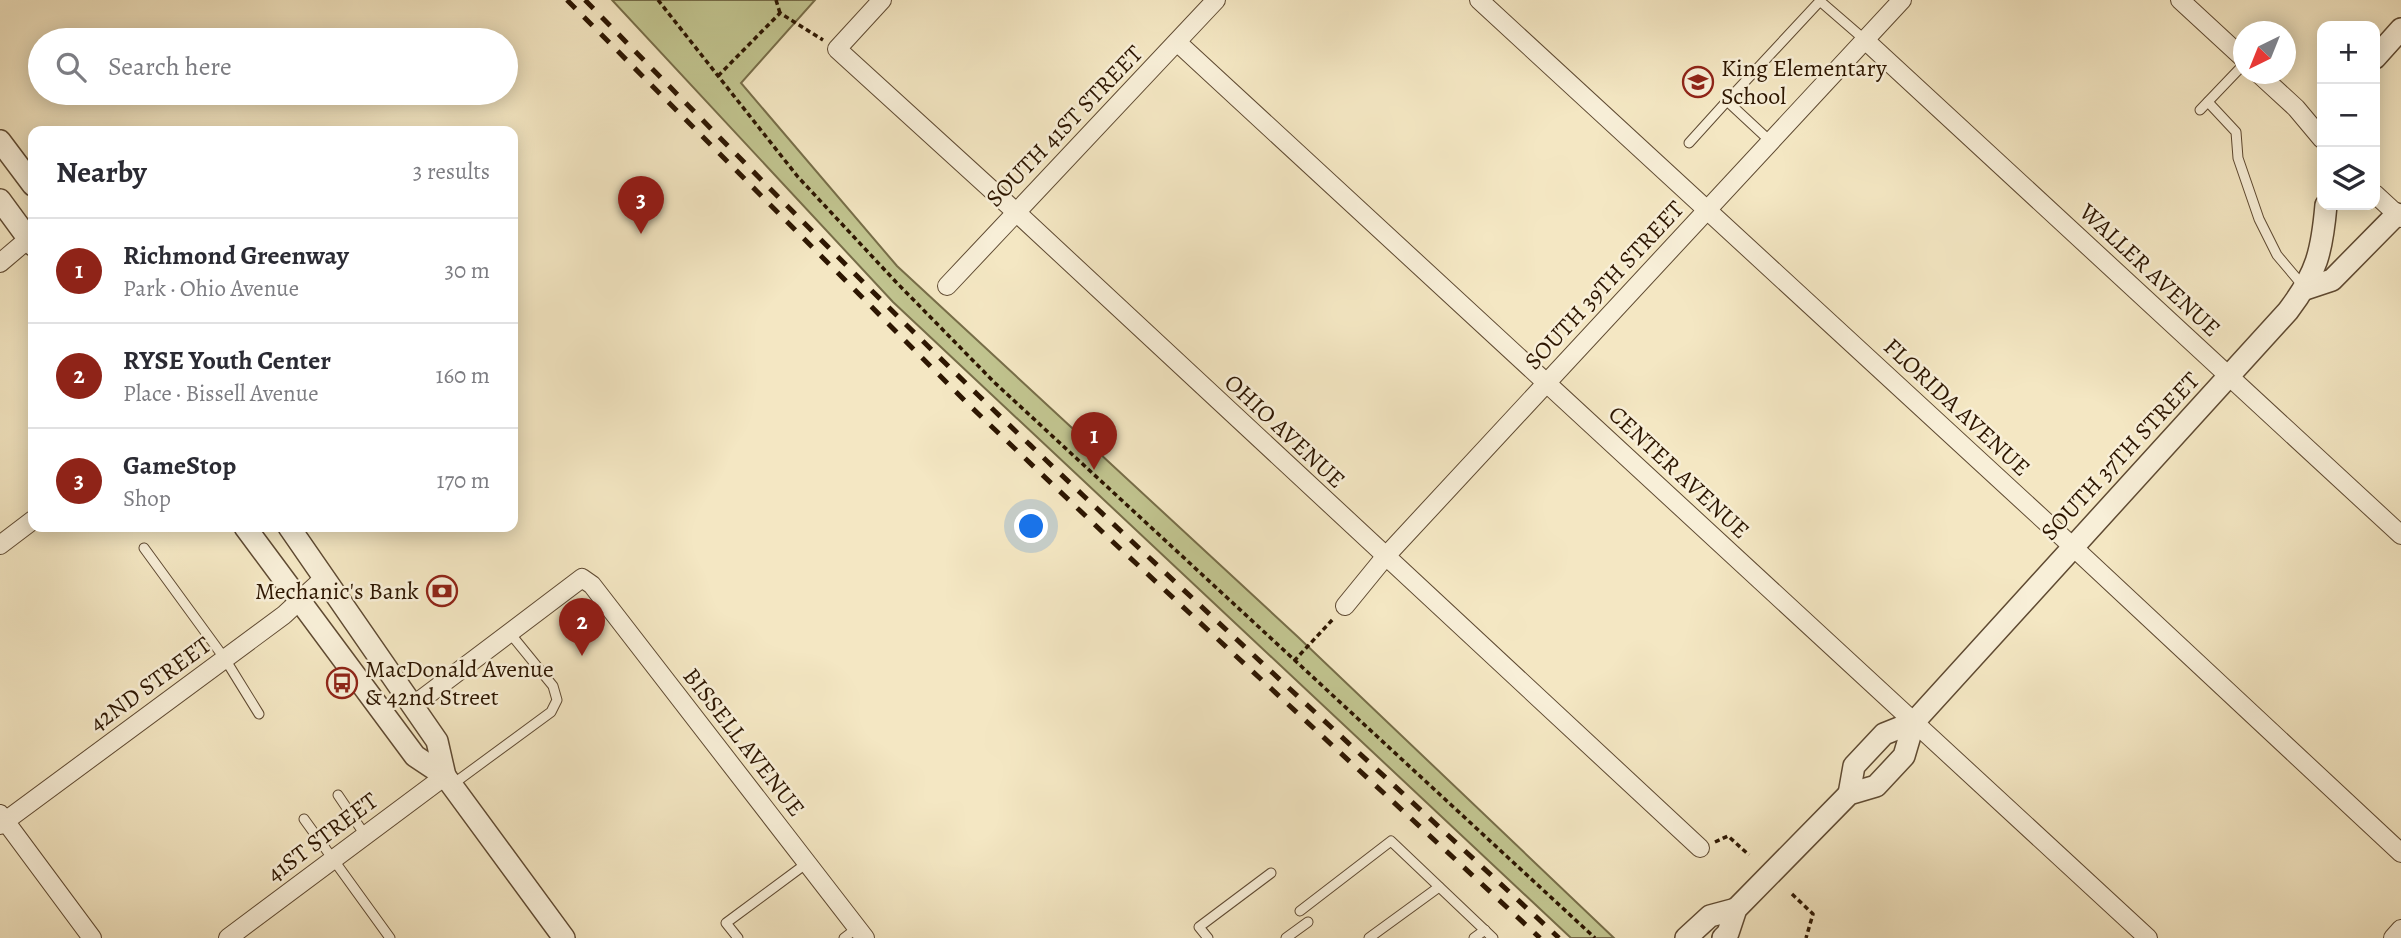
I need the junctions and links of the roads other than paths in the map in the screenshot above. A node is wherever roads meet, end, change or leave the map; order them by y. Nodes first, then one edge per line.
1 (882, 0) edge
2 (1216, 0) edge
3 (1479, 0) edge
4 (1902, 0) edge
5 (2180, 0) edge
6 (2401, 29) edge
7 (1866, 40) junction
8 (1177, 42) junction
9 (2233, 51) edge
10 (2380, 52) edge
11 (2233, 74) edge
12 (2270, 84) edge
13 (1727, 101) junction
14 (2208, 102) junction
15 (2200, 110) dead end
16 (2317, 133) edge
17 (0, 141) edge
18 (1770, 141) junction
19 (1689, 143) dead end
20 (28, 178) edge
21 (2380, 199) edge
22 (0, 200) edge
23 (1706, 210) junction
24 (2325, 210) edge
25 (1016, 212) junction
26 (2399, 216) edge
27 (28, 234) edge
28 (28, 242) edge
29 (0, 263) edge
30 (947, 286) dead end
31 (2305, 289) junction
32 (2229, 376) junction
33 (1546, 383) junction
34 (28, 524) edge
35 (249, 532) edge
36 (293, 532) edge
37 (2401, 535) edge
38 (0, 545) edge
39 (2072, 546) junction
40 (144, 548) dead end
41 (1385, 558) junction
42 (325, 577) junction
43 (299, 601) junction
44 (1345, 606) road end
45 (509, 632) junction
46 (225, 659) junction
47 (414, 705) junction
48 (259, 715) dead end
49 (1914, 722) junction
50 (449, 780) junction
51 (1849, 794) junction
52 (338, 795) dead end
53 (304, 819) dead end
54 (2, 820) edge
55 (365, 835) junction
56 (1700, 848) road end
57 (2401, 853) edge
58 (333, 859) junction
59 (807, 863) junction
60 (1271, 873) dead end
61 (1439, 887) junction
62 (1736, 909) junction
63 (1300, 911) dead end
64 (1308, 922) dead end
65 (2401, 929) edge
66 (1485, 930) junction
67 (856, 935) edge
68 (92, 938) edge
69 (228, 938) edge
70 (390, 938) edge
71 (564, 938) edge
72 (737, 938) edge
73 (1208, 938) edge
74 (1286, 938) edge
75 (1369, 938) edge
76 (1474, 938) edge
77 (1493, 938) edge
78 (1686, 938) edge
79 (1723, 938) edge
80 (2148, 938) edge
81 (2393, 938) edge

1 - 25 street, OHIO AVENUE
2 - 8 street, SOUTH 41ST STREET
3 - 23 street, FLORIDA AVENUE
4 - 7 street, SOUTH 39TH STREET
5 - 9 street
6 - 10 street
7 - 13 lane
7 - 18 street, SOUTH 39TH STREET
7 - 32 street, WALLER AVENUE
8 - 25 street, SOUTH 41ST STREET
8 - 33 street, CENTER AVENUE
11 - 14 lane
12 - 16 street
13 - 18 lane
13 - 19 lane
14 - 15 lane
14 - 31 lane
17 - 20 street
18 - 23 street, SOUTH 39TH STREET
21 - 26 street
22 - 27 street
23 - 33 street, SOUTH 39TH STREET
23 - 39 street, FLORIDA AVENUE
24 - 31 street, SOUTH 37TH STREET
25 - 30 street, SOUTH 41ST STREET
25 - 41 street, OHIO AVENUE
26 - 31 street
28 - 29 street
31 - 32 street, SOUTH 37TH STREET
32 - 37 street, WALLER AVENUE
32 - 39 street, SOUTH 37TH STREET
33 - 41 street, SOUTH 39TH STREET
33 - 49 street, CENTER AVENUE
34 - 38 street
35 - 43 street
36 - 42 street
39 - 49 street, SOUTH 37TH STREET
39 - 57 street, FLORIDA AVENUE
40 - 46 lane
41 - 44 street, SOUTH 39TH STREET
41 - 56 street, OHIO AVENUE
42 - 43 street, 42ND STREET
42 - 47 street
43 - 46 street, 42ND STREET
43 - 50 street
45 - 47 street
45 - 50 lane
45 - 59 street, BISSELL AVENUE
46 - 48 lane
46 - 54 street, 42ND STREET
47 - 50 street
49 - 51 street, SOUTH 37TH STREET
49 - 51 street, SOUTH 37TH STREET
49 - 80 street, CENTER AVENUE
50 - 55 street, 41ST STREET
50 - 71 street
51 - 62 street, SOUTH 37TH STREET
52 - 55 lane
53 - 58 lane
54 - 68 street
55 - 58 street, 41ST STREET
58 - 69 street, 41ST STREET
58 - 70 lane
59 - 67 street, BISSELL AVENUE
59 - 72 lane
60 - 73 lane
61 - 63 lane
61 - 66 lane
61 - 75 lane
62 - 78 street, SOUTH 37TH STREET
62 - 79 street, SOUTH 37TH STREET
64 - 74 lane
65 - 81 street
66 - 76 lane
66 - 77 lane

